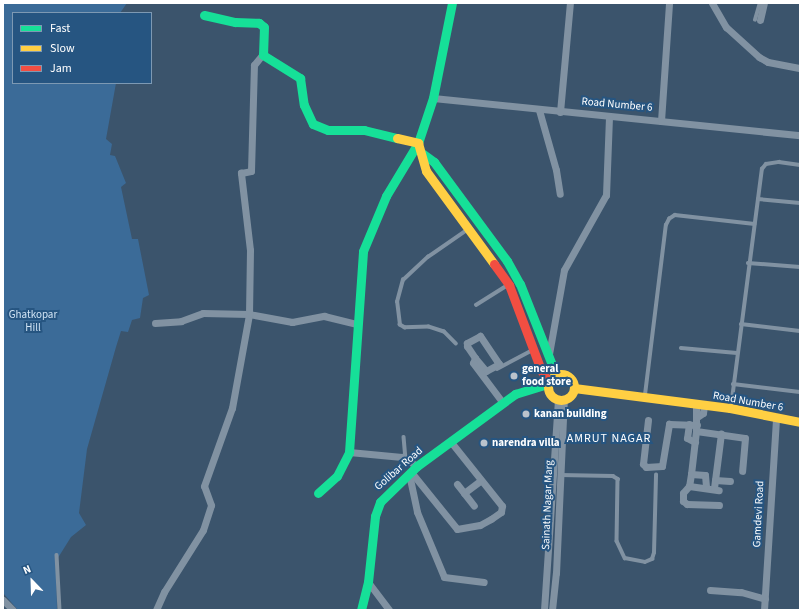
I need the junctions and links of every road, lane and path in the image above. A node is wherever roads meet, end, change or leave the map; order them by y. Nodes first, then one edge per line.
1 (452, 3) edge
2 (570, 3) edge
3 (669, 3) edge
4 (712, 3) edge
5 (760, 3) edge
6 (764, 3) edge
7 (204, 15) dead end
8 (758, 20) joint
9 (262, 54) junction
10 (800, 68) edge
11 (433, 98) junction
12 (539, 110) junction
13 (560, 112) junction
14 (609, 116) junction
15 (661, 120) junction
16 (800, 135) edge
17 (418, 143) junction
18 (423, 154) junction
19 (800, 165) edge
20 (452, 186) junction
21 (442, 192) junction
22 (560, 194) dead end
23 (758, 199) junction
24 (800, 203) edge
25 (478, 222) junction
26 (754, 224) junction
27 (469, 228) junction
28 (748, 263) junction
29 (800, 268) edge
30 (518, 281) junction
31 (509, 285) junction
32 (476, 305) dead end
33 (249, 314) junction
34 (155, 323) dead end
35 (357, 324) junction
36 (740, 324) junction
37 (800, 331) edge
38 (542, 337) junction
39 (456, 344) dead end
40 (533, 345) junction
41 (681, 348) dead end
42 (737, 353) junction
43 (549, 354) junction
44 (475, 358) junction
45 (494, 370) dead end
46 (556, 375) junction
47 (548, 382) junction
48 (733, 384) junction
49 (574, 388) junction
50 (800, 392) edge
51 (645, 399) junction
52 (561, 400) junction
53 (503, 403) junction
54 (700, 406) junction
55 (730, 408) junction
56 (776, 419) junction
57 (648, 420) dead end
58 (800, 422) edge
59 (689, 424) junction
60 (697, 424) junction
61 (721, 433) junction
62 (404, 437) dead end
63 (451, 442) junction
64 (695, 442) junction
65 (349, 452) junction
66 (406, 458) junction
67 (412, 471) junction
68 (742, 471) dead end
69 (691, 474) junction
70 (557, 475) junction
71 (656, 475) dead end
72 (481, 480) junction
73 (715, 480) junction
74 (730, 481) dead end
75 (457, 484) dead end
76 (689, 486) junction
77 (713, 488) junction
78 (318, 493) dead end
79 (464, 493) junction
80 (719, 505) dead end
81 (474, 506) dead end
82 (57, 555) dead end
83 (368, 582) junction
84 (484, 582) dead end
85 (710, 590) dead end
86 (546, 592) junction
87 (554, 594) junction
88 (765, 599) junction
89 (3, 600) edge
90 (13, 610) edge
91 (60, 610) edge
92 (156, 610) edge
93 (361, 610) edge
94 (389, 610) edge
95 (544, 610) edge
96 (552, 610) edge
97 (764, 610) edge

1 - 11 street
2 - 13 street
3 - 15 street
4 - 10 street
5 - 8 lane
6 - 8 street
7 - 9 street
9 - 17 street
9 - 33 street
11 - 12 street, Road Number 6
11 - 17 street
12 - 13 street, Road Number 6
12 - 22 street
13 - 14 street, Road Number 6
14 - 15 street, Road Number 6
14 - 43 street
15 - 16 street, Road Number 6
17 - 18 street
17 - 35 street
18 - 20 street
18 - 21 street
19 - 23 lane
20 - 21 street
20 - 25 street
21 - 27 street
23 - 24 lane
23 - 26 lane
25 - 27 street
25 - 30 street
26 - 28 lane
26 - 51 lane
27 - 31 street
27 - 39 lane
28 - 29 lane
28 - 36 lane
30 - 31 street
30 - 38 street
31 - 32 lane
31 - 40 street
33 - 34 street
33 - 35 street
33 - 92 street
35 - 65 street
36 - 37 lane
36 - 42 lane
38 - 40 street
38 - 43 street
40 - 45 lane
40 - 47 street
41 - 42 lane
42 - 48 lane
43 - 46 street
44 - 44 street
44 - 53 street
46 - 47 street, Golibar Road
46 - 49 street
47 - 52 street
47 - 53 street, Golibar Road
48 - 50 lane
48 - 55 lane
49 - 51 street, Road Number 6
49 - 52 street
51 - 54 street, Road Number 6
52 - 70 street, Sainath Nagar Marg
53 - 63 street, Golibar Road
54 - 55 street, Road Number 6
54 - 60 street
55 - 56 street, Road Number 6
56 - 58 street, Road Number 6
56 - 88 street, Gamdevi Road
57 - 59 street
59 - 60 street
59 - 64 street
60 - 61 street
60 - 64 street
61 - 68 street
61 - 73 street
62 - 66 lane
63 - 67 street, Golibar Road
63 - 72 street
64 - 69 street
65 - 66 street
65 - 78 street
66 - 67 street
67 - 72 street
67 - 83 street, Golibar Road
67 - 84 street
69 - 76 street
69 - 77 street
70 - 71 lane
70 - 86 street
70 - 87 street, Sainath Nagar Marg
72 - 79 street
73 - 74 street
73 - 77 street
75 - 79 street
76 - 77 street
76 - 80 street
79 - 81 street
82 - 91 lane
83 - 93 street, Golibar Road
83 - 94 street
85 - 88 street
86 - 87 street
86 - 95 street
87 - 96 street, Sainath Nagar Marg
88 - 97 street, Gamdevi Road
89 - 90 street

